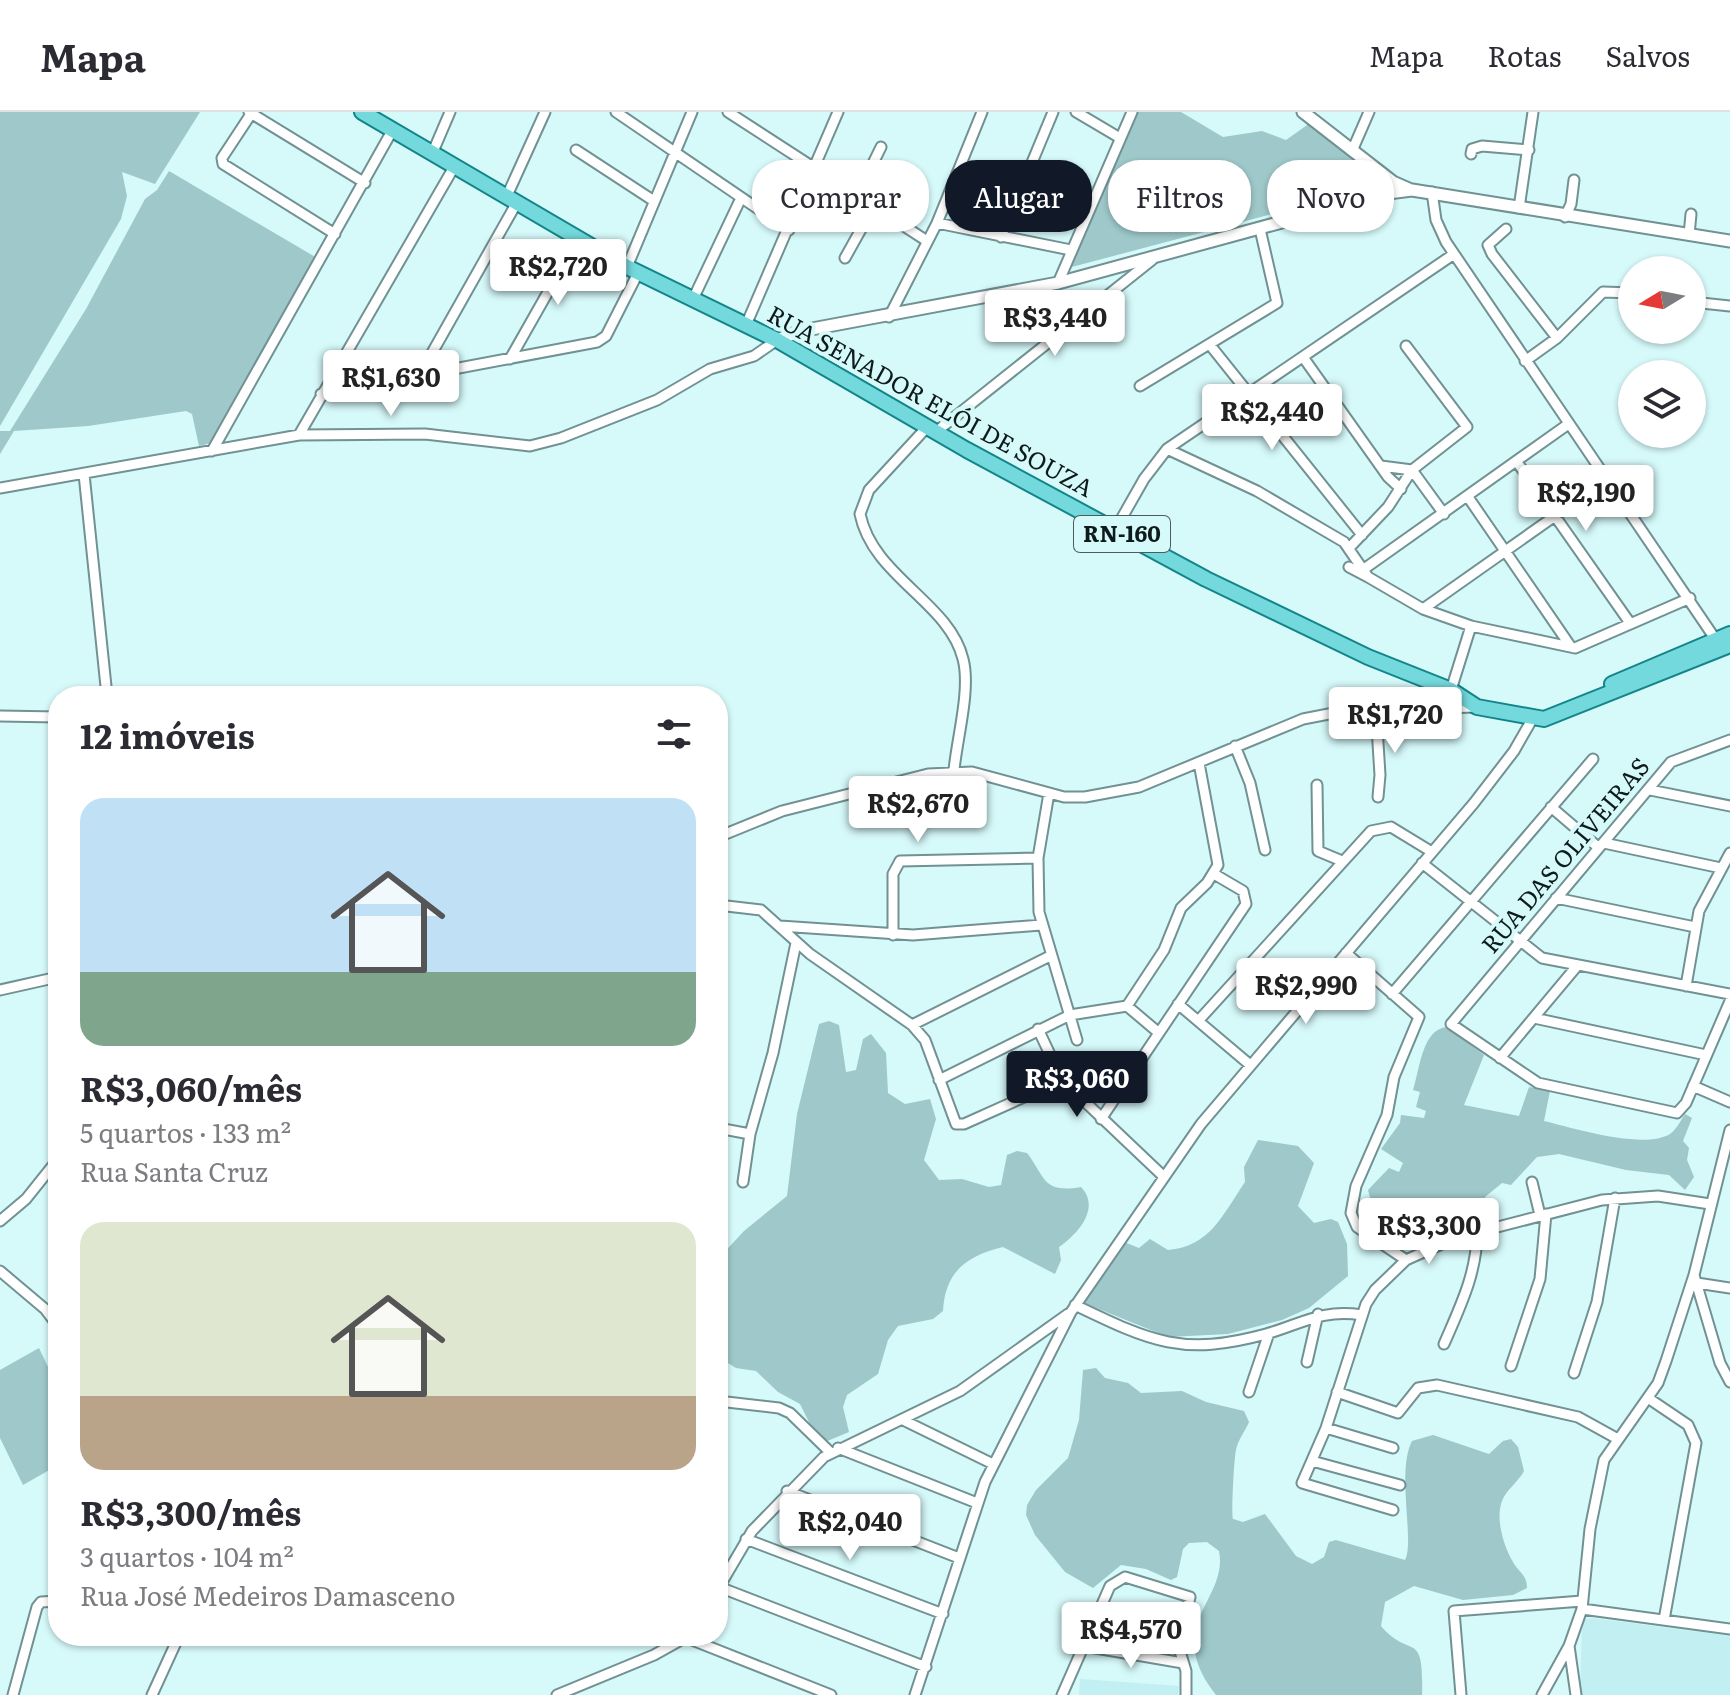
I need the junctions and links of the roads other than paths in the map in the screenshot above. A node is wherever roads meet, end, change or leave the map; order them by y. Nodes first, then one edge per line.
1 (362, 112) edge
2 (450, 112) edge
3 (545, 112) edge
4 (616, 112) edge
5 (692, 112) edge
6 (728, 112) edge
7 (838, 112) edge
8 (982, 112) edge
9 (1053, 112) edge
10 (1076, 112) edge
11 (1132, 112) edge
12 (1303, 112) edge
13 (1369, 112) edge
14 (1533, 112) edge
15 (250, 113) edge
16 (392, 131) junction
17 (1120, 138) junction
18 (881, 147) dead end
19 (576, 150) dead end
20 (1529, 150) junction
21 (1352, 151) junction
22 (432, 154) junction
23 (674, 154) junction
24 (1471, 154) dead end
25 (804, 160) edge
26 (820, 160) edge
27 (875, 160) edge
28 (1364, 160) edge
29 (454, 167) junction
30 (1574, 180) dead end
31 (1394, 181) edge
32 (365, 183) junction
33 (1412, 190) junction
34 (1432, 192) junction
35 (1394, 193) edge
36 (741, 198) junction
37 (511, 201) junction
38 (654, 201) junction
39 (752, 205) edge
40 (1519, 208) junction
41 (1691, 214) dead end
42 (1565, 217) junction
43 (937, 223) junction
44 (1267, 227) edge
45 (1260, 229) junction
46 (1506, 229) dead end
47 (788, 232) edge
48 (860, 232) edge
49 (913, 232) edge
50 (335, 234) junction
51 (1689, 235) junction
52 (1001, 237) junction
53 (578, 239) junction
54 (927, 241) junction
55 (1730, 241) edge
56 (1071, 250) junction
57 (1454, 254) junction
58 (845, 258) dead end
59 (1152, 260) junction
60 (633, 270) junction
61 (1058, 283) junction
62 (1618, 293) edge
63 (694, 297) junction
64 (1706, 303) edge
65 (1730, 306) edge
66 (889, 317) junction
67 (746, 325) junction
68 (1557, 338) junction
69 (777, 340) junction
70 (1210, 345) junction
71 (1406, 346) dead end
72 (1303, 357) junction
73 (510, 359) junction
74 (1525, 361) junction
75 (419, 376) junction
76 (1140, 386) dead end
77 (1249, 393) junction
78 (321, 394) junction
79 (1567, 425) junction
80 (933, 428) junction
81 (299, 435) junction
82 (1167, 449) junction
83 (212, 451) junction
84 (1517, 462) junction
85 (1381, 466) junction
86 (1412, 470) junction
87 (84, 474) junction
88 (1606, 480) junction
89 (0, 488) edge
90 (1401, 489) junction
91 (1468, 497) junction
92 (1444, 514) junction
93 (1555, 516) junction
94 (1115, 530) junction
95 (1362, 535) junction
96 (1350, 547) junction
97 (1504, 552) junction
98 (1349, 567) dead end
99 (1366, 573) junction
100 (1690, 598) junction
101 (1423, 609) junction
102 (1630, 623) junction
103 (1471, 626) junction
104 (1724, 642) edge
105 (1571, 647) junction
106 (106, 686) edge
107 (1451, 690) junction
108 (1477, 707) junction
109 (1376, 711) junction
110 (0, 716) edge
111 (1534, 716) junction
112 (48, 717) edge
113 (1730, 740) edge
114 (1235, 746) junction
115 (1593, 759) dead end
116 (1199, 763) junction
117 (954, 770) junction
118 (1317, 785) dead end
119 (1650, 790) junction
120 (1049, 793) junction
121 (1378, 797) dead end
122 (1730, 806) edge
123 (1551, 807) junction
124 (728, 833) edge
125 (1602, 846) junction
126 (1265, 850) dead end
127 (1432, 852) junction
128 (1730, 853) edge
129 (1038, 858) junction
130 (1342, 861) junction
131 (1422, 863) junction
132 (1721, 868) junction
133 (1214, 874) junction
134 (1556, 898) junction
135 (1471, 902) junction
136 (728, 906) edge
137 (1041, 925) junction
138 (780, 926) junction
139 (1695, 927) junction
140 (893, 935) junction
141 (1520, 940) junction
142 (796, 943) junction
143 (1346, 953) junction
144 (1050, 956) junction
145 (1577, 966) junction
146 (48, 979) edge
147 (1686, 986) junction
148 (0, 990) edge
149 (1392, 994) junction
150 (1730, 994) edge
151 (1730, 1001) edge
152 (1178, 1004) junction
153 (1127, 1006) junction
154 (1070, 1015) junction
155 (1534, 1018) junction
156 (1199, 1020) junction
157 (912, 1025) junction
158 (1038, 1029) junction
159 (1159, 1033) junction
160 (1077, 1040) dead end
161 (1706, 1055) junction
162 (1500, 1058) junction
163 (1249, 1064) junction
164 (939, 1080) junction
165 (1062, 1080) junction
166 (1693, 1086) junction
167 (1730, 1102) edge
168 (1101, 1119) junction
169 (728, 1130) edge
170 (1730, 1130) edge
171 (750, 1134) junction
172 (48, 1172) edge
173 (1162, 1175) junction
174 (743, 1182) dead end
175 (1532, 1182) dead end
176 (1615, 1198) junction
177 (1710, 1204) junction
178 (1543, 1215) junction
179 (0, 1221) edge
180 (1477, 1232) junction
181 (1406, 1260) junction
182 (0, 1271) edge
183 (1696, 1279) junction
184 (1730, 1288) edge
185 (1073, 1308) junction
186 (48, 1313) edge
187 (1318, 1314) junction
188 (1362, 1315) junction
189 (1269, 1333) junction
190 (1444, 1344) dead end
191 (1307, 1362) dead end
192 (1511, 1366) dead end
193 (1574, 1373) dead end
194 (1730, 1382) edge
195 (1249, 1392) dead end
196 (1337, 1392) junction
197 (1648, 1398) junction
198 (728, 1402) edge
199 (903, 1420) junction
200 (1326, 1428) junction
201 (1616, 1438) junction
202 (1393, 1448) dead end
203 (834, 1450) junction
204 (1312, 1461) junction
205 (993, 1464) junction
206 (1400, 1485) dead end
207 (787, 1491) junction
208 (977, 1503) junction
209 (1393, 1510) dead end
210 (746, 1539) junction
211 (959, 1558) junction
212 (728, 1570) edge
213 (728, 1592) edge
214 (48, 1602) edge
215 (1582, 1605) junction
216 (1102, 1608) junction
217 (943, 1614) junction
218 (1664, 1620) junction
219 (1730, 1629) edge
220 (1183, 1630) junction
221 (174, 1646) edge
222 (668, 1646) edge
223 (710, 1646) edge
224 (1084, 1646) junction
225 (1569, 1646) junction
226 (1183, 1663) junction
227 (926, 1667) junction
228 (13, 1695) edge
229 (152, 1695) edge
230 (557, 1695) edge
231 (831, 1695) edge
232 (915, 1695) edge
233 (1062, 1695) edge
234 (1186, 1695) edge
235 (1461, 1695) edge
236 (1542, 1695) edge
237 (1576, 1695) edge

1 - 16 main road, RUA SENADOR ELÓI DE SOUZA / RN-160
2 - 22 street
3 - 37 street
4 - 23 street
5 - 23 street
6 - 25 street
7 - 26 street
8 - 43 street
9 - 52 street
10 - 17 street
11 - 17 street
12 - 21 street
13 - 21 street
14 - 20 street
15 - 32 street
15 - 50 street
16 - 22 main road, RUA SENADOR ELÓI DE SOUZA / RN-160
16 - 32 street
17 - 56 street
18 - 27 street
19 - 38 street
20 - 24 street
20 - 40 street
21 - 28 street
22 - 29 main road, RUA SENADOR ELÓI DE SOUZA / RN-160
23 - 36 street
23 - 38 street
29 - 37 main road, RUA SENADOR ELÓI DE SOUZA / RN-160
29 - 78 street
30 - 42 street
31 - 33 street
32 - 50 street
33 - 34 street
33 - 35 street
34 - 40 street
34 - 57 street
36 - 39 street
36 - 63 street
37 - 53 main road, RUA SENADOR ELÓI DE SOUZA / RN-160
37 - 75 street
38 - 60 street
40 - 42 street
41 - 51 street
42 - 51 street
43 - 52 street
43 - 54 street
44 - 45 street
45 - 59 street
45 - 70 street
46 - 68 street
47 - 67 street
48 - 58 street
49 - 54 street
50 - 83 street
51 - 55 street
52 - 56 street
53 - 60 main road, RUA SENADOR ELÓI DE SOUZA / RN-160
53 - 73 street
54 - 66 street
56 - 61 street
57 - 72 street
57 - 74 street
59 - 61 street
59 - 80 street
60 - 63 main road, RUA SENADOR ELÓI DE SOUZA / RN-160
60 - 73 street
61 - 66 street
62 - 68 street
63 - 67 main road, RUA SENADOR ELÓI DE SOUZA / RN-160
64 - 65 street
66 - 69 street
67 - 69 main road, RUA SENADOR ELÓI DE SOUZA / RN-160
68 - 74 street
69 - 80 main road, RUA SENADOR ELÓI DE SOUZA / RN-160
69 - 81 street
70 - 76 street
70 - 77 street
71 - 86 street
72 - 77 street
72 - 85 street
73 - 75 street
74 - 79 street
75 - 78 street
77 - 82 street
77 - 95 street
78 - 81 street
79 - 84 street
79 - 88 street
80 - 94 main road, RUA SENADOR ELÓI DE SOUZA / RN-160
80 - 117 street
81 - 83 street
82 - 94 street
82 - 96 street
83 - 87 street
84 - 91 street
84 - 93 street
85 - 86 street
85 - 90 street
86 - 90 street
86 - 92 street
87 - 89 street
87 - 106 street
88 - 93 street
88 - 100 street
90 - 95 street
91 - 92 street
91 - 97 street
92 - 99 street
93 - 97 street
93 - 102 street
94 - 107 main road, RUA SENADOR ELÓI DE SOUZA / RN-160
95 - 96 street
96 - 99 street
97 - 101 street
97 - 105 street
98 - 99 street
99 - 101 street
100 - 102 street
100 - 104 street
101 - 103 street
102 - 105 street
103 - 105 street
103 - 107 street
104 - 111 main road, RUA SENADOR ELÓI DE SOUZA / RN-160
107 - 108 main road, RUA SENADOR ELÓI DE SOUZA / RN-160
108 - 109 street
108 - 111 main road, RUA SENADOR ELÓI DE SOUZA / RN-160
109 - 114 street
109 - 121 street
110 - 112 street
111 - 127 street
113 - 119 street, RUA DAS OLIVEIRAS
114 - 116 street
114 - 126 street
115 - 123 street
116 - 120 street
116 - 133 street
117 - 120 street
117 - 124 street
118 - 130 street
119 - 122 street
119 - 125 street, RUA DAS OLIVEIRAS
120 - 129 street
123 - 125 street
123 - 135 street
125 - 132 street
125 - 134 street, RUA DAS OLIVEIRAS
127 - 130 street
127 - 131 street
128 - 132 street
129 - 137 street
129 - 140 street
130 - 156 street
131 - 135 street
131 - 143 street
132 - 139 street
133 - 152 street
133 - 153 street
134 - 139 street
134 - 141 street, RUA DAS OLIVEIRAS
135 - 141 street
135 - 149 street
136 - 138 street
137 - 140 street
137 - 144 street
138 - 140 street
138 - 142 street
139 - 147 street
141 - 145 street
141 - 162 street, RUA DAS OLIVEIRAS
142 - 157 street
142 - 171 street
143 - 149 street
143 - 163 street
144 - 154 street
144 - 157 street
145 - 147 street
145 - 155 street
146 - 148 street
147 - 150 street
149 - 181 street
151 - 161 street
152 - 156 street
152 - 159 street
153 - 154 street
153 - 159 street
154 - 158 street
154 - 160 street
155 - 161 street
155 - 162 street
156 - 163 street
157 - 164 street
158 - 164 street
158 - 165 street
159 - 168 street
161 - 166 street
162 - 166 street
163 - 173 street
164 - 165 street
165 - 168 street
166 - 167 street
168 - 173 street
169 - 171 street
170 - 177 street
171 - 174 street
172 - 179 street
173 - 185 street
175 - 178 street
176 - 177 street
176 - 178 street
176 - 193 street
177 - 183 street
178 - 180 street
178 - 192 street
180 - 181 street
180 - 190 street
181 - 188 street
182 - 186 street
183 - 184 street
183 - 194 street
183 - 197 street
185 - 189 street
185 - 199 street
185 - 205 street
187 - 188 street
187 - 189 street
187 - 191 street
188 - 196 street
189 - 195 street
196 - 200 street
196 - 201 street
197 - 201 street
197 - 218 street
198 - 203 street
199 - 203 street
199 - 205 street
200 - 202 street
200 - 204 street
201 - 215 street
203 - 207 street
203 - 208 street
204 - 206 street
204 - 209 street
205 - 208 street
207 - 210 street
207 - 211 street
208 - 211 street
210 - 212 street
210 - 217 street
211 - 217 street
213 - 227 street
214 - 228 street
215 - 218 street
215 - 225 street
215 - 235 street
216 - 220 street
216 - 220 street
216 - 224 street
217 - 227 street
218 - 219 street
220 - 226 street
221 - 229 street
222 - 230 street
223 - 231 street
224 - 226 street
224 - 233 street
225 - 236 street
225 - 237 street
226 - 234 street
227 - 232 street

